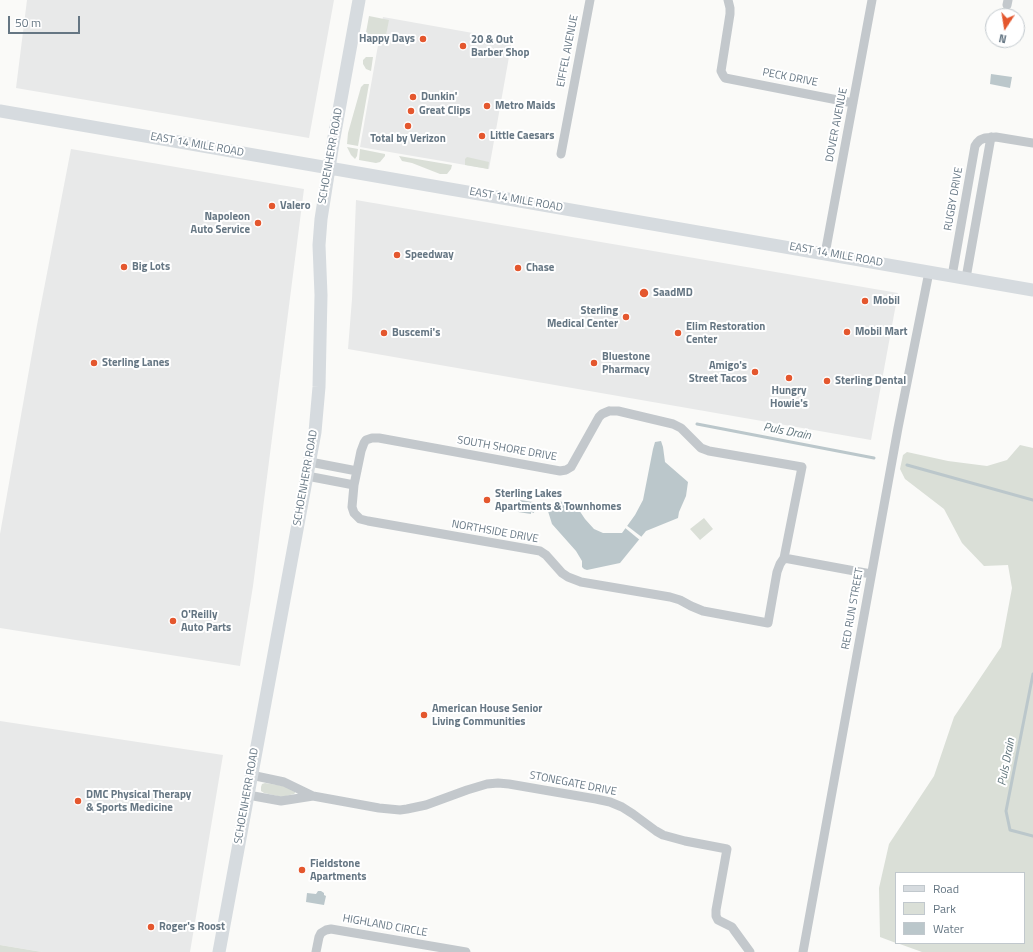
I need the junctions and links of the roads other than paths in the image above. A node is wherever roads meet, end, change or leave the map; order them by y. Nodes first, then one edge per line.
1 (360, 0) edge
2 (590, 0) edge
3 (728, 0) edge
4 (872, 0) edge
5 (853, 103) junction
6 (0, 111) edge
7 (991, 137) junction
8 (1033, 144) edge
9 (561, 154) dead end
10 (328, 168) junction
11 (825, 254) junction
12 (930, 272) junction
13 (952, 276) junction
14 (966, 278) junction
15 (1033, 290) edge
16 (310, 462) junction
17 (307, 476) junction
18 (355, 478) junction
19 (784, 558) junction
20 (871, 574) junction
21 (251, 775) junction
22 (248, 795) junction
23 (313, 796) junction
24 (219, 952) edge
25 (316, 952) edge
26 (466, 952) edge
27 (750, 952) edge
28 (803, 952) edge

1 - 10 main road, SCHOENHERR ROAD
2 - 9 street, EIFFEL AVENUE
3 - 5 street, PECK DRIVE
4 - 5 street, DOVER AVENUE
5 - 11 street, DOVER AVENUE
6 - 10 main road, EAST 14 MILE ROAD
7 - 8 street
7 - 13 street, RUGBY DRIVE
7 - 14 street
10 - 11 main road, EAST 14 MILE ROAD
10 - 16 main road, SCHOENHERR ROAD
11 - 12 main road, EAST 14 MILE ROAD
12 - 13 main road, EAST 14 MILE ROAD
12 - 20 street, RED RUN STREET
13 - 14 main road, EAST 14 MILE ROAD
14 - 15 main road, EAST 14 MILE ROAD
16 - 17 main road, SCHOENHERR ROAD
16 - 18 street
17 - 18 street
17 - 21 main road, SCHOENHERR ROAD
18 - 19 street, NORTHSIDE DRIVE
18 - 19 street, SOUTH SHORE DRIVE
19 - 20 street
20 - 28 street, RED RUN STREET
21 - 22 main road, SCHOENHERR ROAD
21 - 23 street, STONEGATE DRIVE
22 - 23 street, STONEGATE DRIVE
22 - 24 main road, SCHOENHERR ROAD
23 - 27 street, STONEGATE DRIVE
25 - 26 street, HIGHLAND CIRCLE

